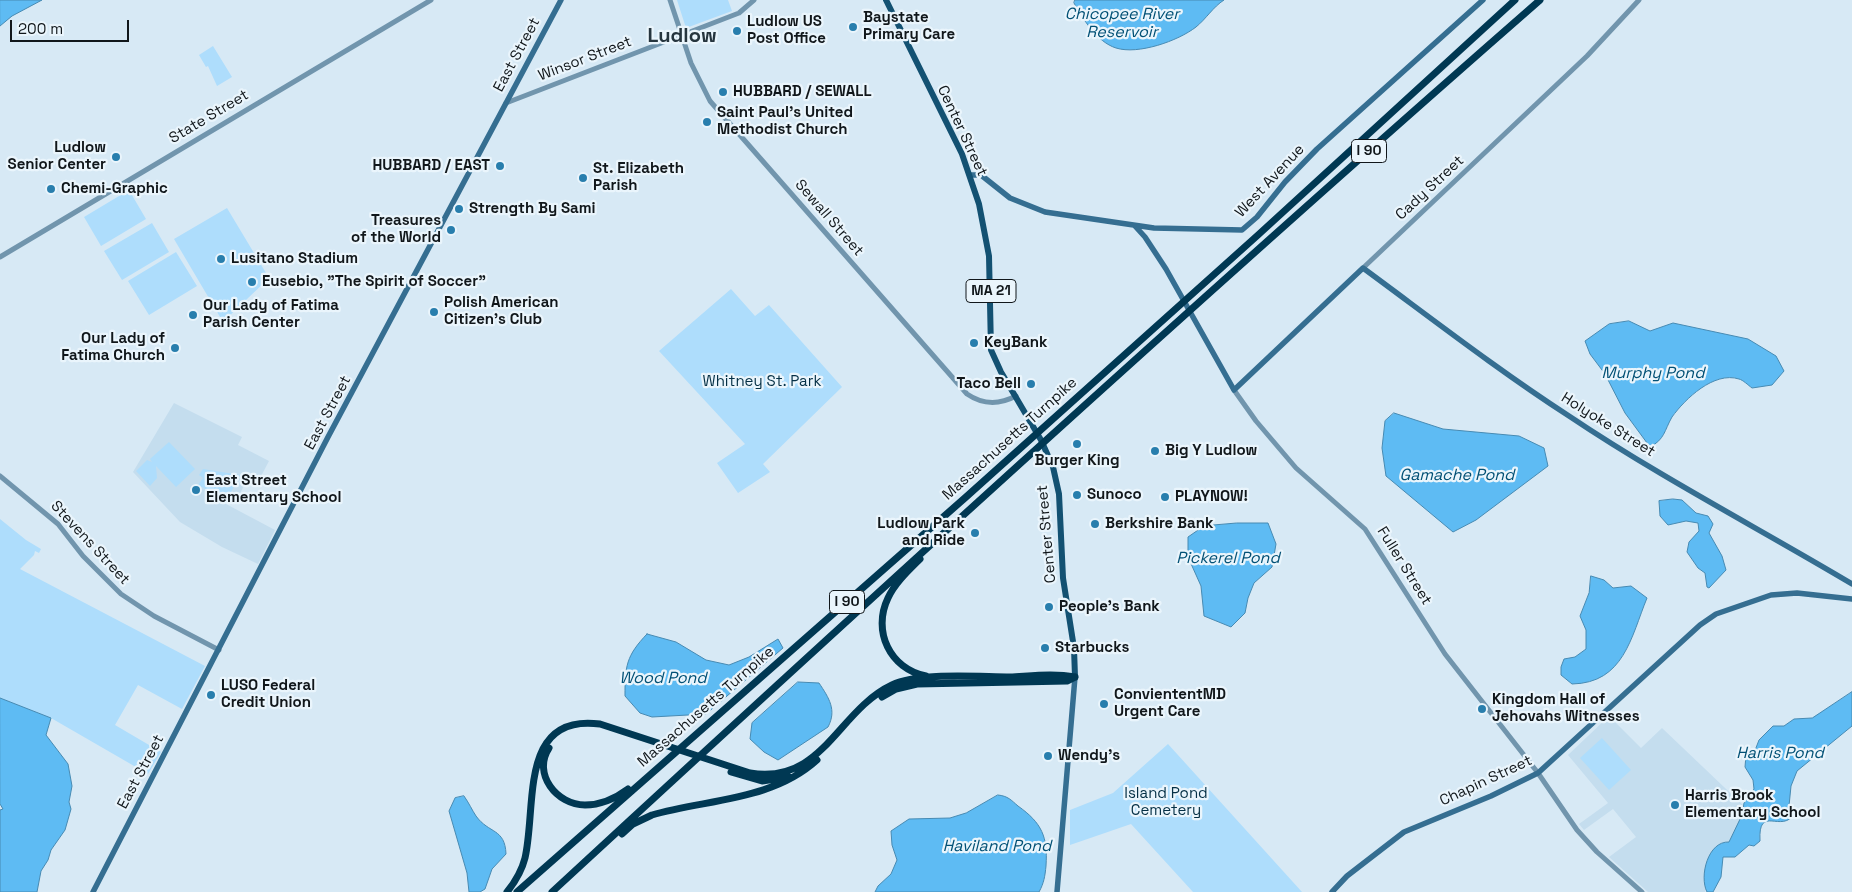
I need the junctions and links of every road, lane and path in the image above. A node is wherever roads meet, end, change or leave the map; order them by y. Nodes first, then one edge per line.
1 (432, 0) edge
2 (561, 0) edge
3 (670, 0) edge
4 (754, 0) edge
5 (886, 0) edge
6 (1483, 0) edge
7 (1515, 0) edge
8 (1540, 0) edge
9 (1639, 0) edge
10 (682, 35) junction
11 (506, 103) junction
12 (970, 175) junction
13 (1135, 226) junction
14 (0, 257) edge
15 (1363, 268) junction
16 (1234, 390) junction
17 (1016, 396) junction
18 (0, 476) edge
19 (980, 499) junction
20 (1852, 584) edge
21 (1852, 599) edge
22 (218, 650) junction
23 (1075, 677) junction
24 (939, 678) junction
25 (662, 746) junction
26 (818, 759) junction
27 (709, 762) junction
28 (663, 764) junction
29 (1538, 773) junction
30 (560, 885) junction
31 (93, 892) edge
32 (507, 892) edge
33 (517, 892) edge
34 (552, 892) edge
35 (1058, 892) edge
36 (1332, 892) edge
37 (1642, 892) edge

1 - 14 street, State Street
2 - 11 main road, East Street
3 - 10 street, Sewall Street
4 - 10 street, Winsor Street
5 - 12 main road, Center Street / MA 21
6 - 13 main road, West Avenue
7 - 28 highway, Massachusetts Turnpike / I 90
8 - 19 highway, Massachusetts Turnpike / I 90
9 - 15 street, Cady Street
10 - 11 street, Winsor Street
10 - 17 street, Sewall Street
11 - 22 main road, East Street
12 - 13 main road, West Avenue
12 - 17 main road, Center Street / MA 21
13 - 16 main road, Fuller Street
15 - 16 main road, Cady Street
15 - 20 main road, Holyoke Street
16 - 29 street, Fuller Street
17 - 23 main road, Center Street / MA 21
18 - 22 street, Stevens Street
19 - 24 highway
19 - 30 highway, Massachusetts Turnpike / I 90
21 - 29 main road, Chapin Street
22 - 31 main road, East Street
23 - 24 highway
23 - 26 highway
23 - 35 main road, Center Street / MA 21
24 - 27 highway
25 - 27 highway
25 - 28 highway
25 - 32 highway
26 - 27 highway
26 - 30 highway
28 - 33 highway, Massachusetts Turnpike / I 90
29 - 36 main road, Chapin Street
29 - 37 street, Fuller Street
30 - 34 highway, Massachusetts Turnpike / I 90

